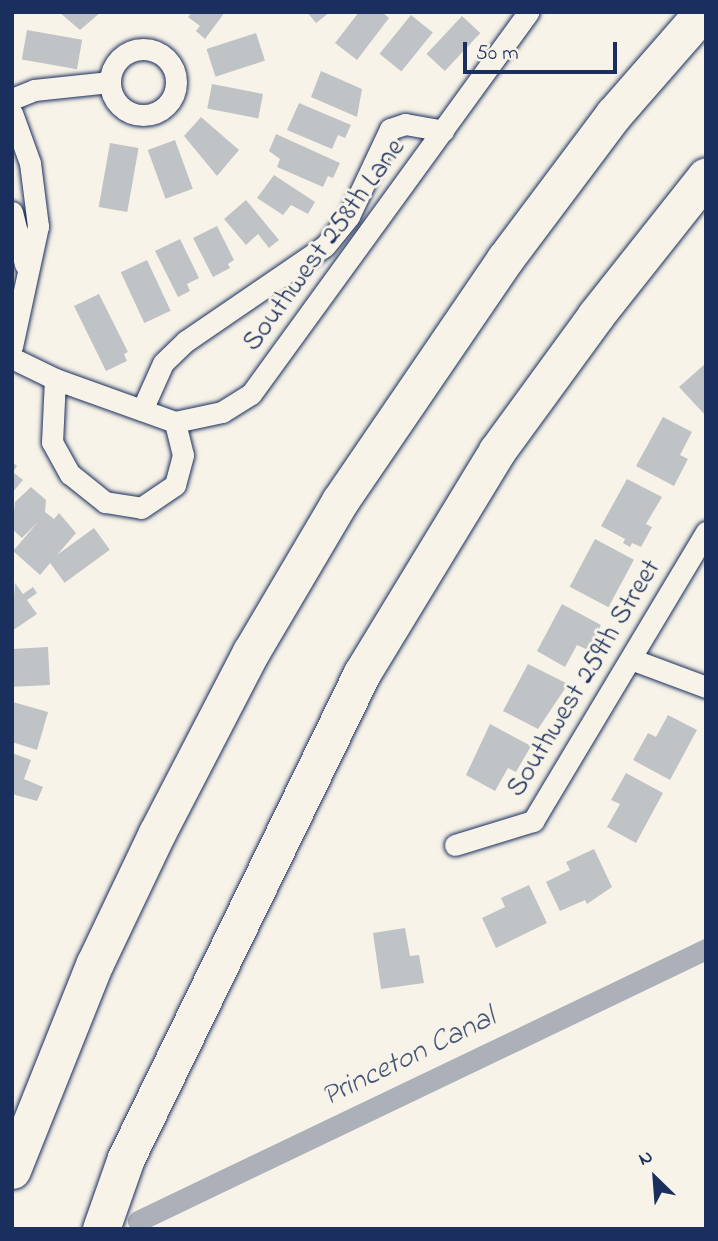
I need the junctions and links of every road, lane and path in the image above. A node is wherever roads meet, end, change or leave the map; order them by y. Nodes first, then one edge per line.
1 (529, 12) edge
2 (703, 12) edge
3 (110, 82) dead end
4 (12, 99) edge
5 (12, 113) edge
6 (443, 131) junction
7 (706, 176) edge
8 (12, 212) edge
9 (27, 280) junction
10 (12, 346) edge
11 (12, 358) edge
12 (54, 379) junction
13 (142, 410) junction
14 (175, 422) junction
15 (706, 532) edge
16 (631, 659) junction
17 (706, 687) edge
18 (455, 845) dead end
19 (12, 1170) edge
20 (101, 1229) edge

1 - 6 street, Southwest 258th Lane
2 - 19 highway
3 - 4 street
5 - 9 street
6 - 13 street, Southwest 258th Lane
6 - 14 street, Southwest 258th Lane
7 - 20 highway
8 - 9 street
9 - 10 street
11 - 12 street
12 - 13 street
12 - 14 street
13 - 14 street
15 - 16 street, Southwest 259th Street
16 - 17 street
16 - 18 street, Southwest 259th Street

